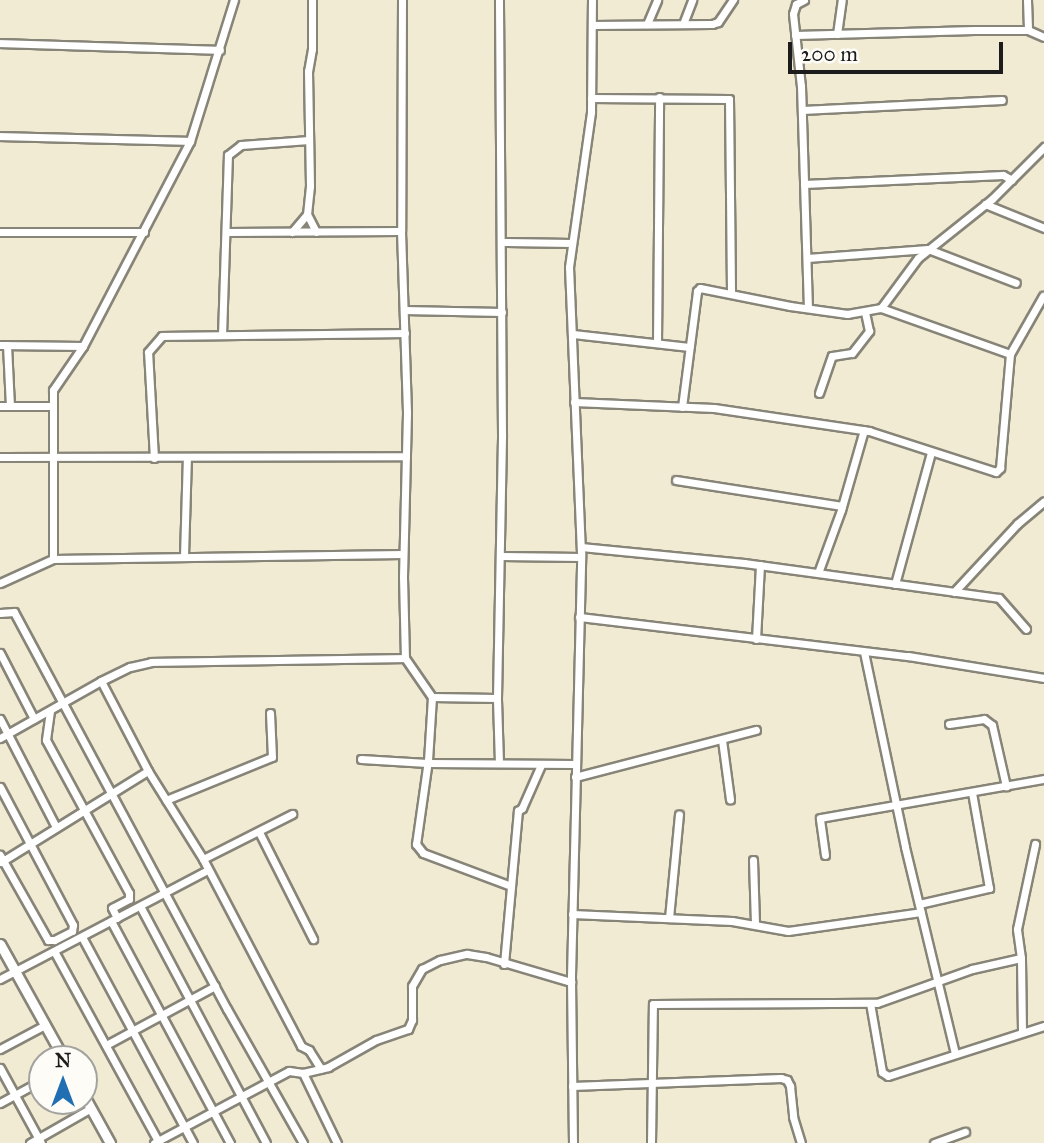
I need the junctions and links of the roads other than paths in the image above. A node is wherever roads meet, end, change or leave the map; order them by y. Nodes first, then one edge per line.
1 (233, 0) edge
2 (312, 0) edge
3 (402, 0) edge
4 (499, 0) edge
5 (592, 0) edge
6 (657, 0) edge
7 (692, 0) edge
8 (733, 0) edge
9 (804, 0) edge
10 (842, 0) edge
11 (1027, 0) edge
12 (593, 24) junction
13 (647, 24) junction
14 (683, 24) junction
15 (1028, 30) junction
16 (837, 34) junction
17 (795, 35) junction
18 (1044, 37) edge
19 (0, 43) edge
20 (220, 50) junction
21 (659, 97) junction
22 (592, 98) junction
23 (1002, 100) dead end
24 (802, 110) junction
25 (0, 136) edge
26 (309, 140) junction
27 (190, 141) junction
28 (1044, 147) edge
29 (1012, 180) junction
30 (804, 184) junction
31 (985, 204) junction
32 (307, 214) junction
33 (1044, 228) edge
34 (401, 231) junction
35 (0, 232) edge
36 (144, 232) junction
37 (226, 232) junction
38 (292, 232) junction
39 (316, 232) junction
40 (502, 242) junction
41 (572, 243) junction
42 (928, 249) junction
43 (807, 258) junction
44 (1016, 283) dead end
45 (731, 293) junction
46 (1043, 296) edge
47 (808, 308) junction
48 (881, 308) junction
49 (404, 310) junction
50 (502, 312) junction
51 (865, 312) junction
52 (405, 333) junction
53 (573, 334) junction
54 (222, 335) junction
55 (657, 343) junction
56 (4, 345) edge
57 (83, 346) junction
58 (689, 347) junction
59 (1010, 354) junction
60 (819, 393) dead end
61 (574, 402) junction
62 (0, 406) edge
63 (10, 406) junction
64 (50, 406) junction
65 (682, 407) junction
66 (864, 430) junction
67 (931, 452) junction
68 (406, 456) junction
69 (0, 457) edge
70 (154, 457) junction
71 (187, 457) junction
72 (51, 458) junction
73 (676, 480) dead end
74 (1043, 505) edge
75 (842, 506) junction
76 (581, 547) junction
77 (403, 554) junction
78 (184, 556) junction
79 (501, 556) junction
80 (581, 557) junction
81 (53, 559) junction
82 (760, 565) junction
83 (818, 573) junction
84 (0, 583) edge
85 (895, 584) junction
86 (954, 592) junction
87 (0, 613) edge
88 (579, 617) junction
89 (1026, 629) dead end
90 (756, 639) junction
91 (864, 652) junction
92 (0, 653) edge
93 (405, 659) junction
94 (1044, 678) edge
95 (101, 681) junction
96 (432, 697) junction
97 (497, 698) junction
98 (62, 704) junction
99 (50, 710) junction
100 (270, 713) dead end
101 (0, 719) edge
102 (34, 719) junction
103 (949, 724) dead end
104 (756, 730) dead end
105 (4, 736) edge
106 (722, 740) junction
107 (361, 759) dead end
108 (499, 763) junction
109 (428, 764) junction
110 (575, 764) junction
111 (541, 765) junction
112 (148, 771) junction
113 (575, 776) junction
114 (1044, 779) edge
115 (1006, 786) junction
116 (0, 787) edge
117 (112, 793) junction
118 (972, 793) junction
119 (730, 799) dead end
120 (166, 800) junction
121 (897, 806) junction
122 (85, 809) junction
123 (292, 814) dead end
124 (679, 814) dead end
125 (56, 827) junction
126 (259, 832) junction
127 (30, 844) junction
128 (1035, 844) dead end
129 (825, 855) dead end
130 (1, 859) edge
131 (203, 859) junction
132 (753, 860) dead end
133 (208, 870) junction
134 (511, 886) junction
135 (167, 891) junction
136 (139, 906) junction
137 (920, 908) junction
138 (572, 914) junction
139 (670, 918) junction
140 (114, 919) junction
141 (755, 924) junction
142 (82, 937) junction
143 (313, 939) dead end
144 (0, 944) edge
145 (54, 951) junction
146 (1021, 958) junction
147 (504, 964) junction
148 (15, 971) junction
149 (0, 979) edge
150 (937, 980) junction
151 (571, 982) junction
152 (215, 986) junction
153 (189, 1000) junction
154 (870, 1003) junction
155 (161, 1016) junction
156 (45, 1025) junction
157 (1044, 1026) edge
158 (134, 1031) junction
159 (1023, 1031) junction
160 (56, 1045) edge
161 (106, 1045) junction
162 (0, 1049) edge
163 (955, 1054) junction
164 (0, 1068) edge
165 (321, 1069) junction
166 (303, 1073) junction
167 (269, 1080) junction
168 (651, 1081) junction
169 (572, 1086) junction
170 (28, 1088) edge
171 (15, 1095) junction
172 (240, 1097) junction
173 (0, 1103) edge
174 (215, 1110) junction
175 (80, 1115) edge
176 (95, 1115) edge
177 (185, 1127) junction
178 (965, 1132) dead end
179 (40, 1140) edge
180 (157, 1142) edge
181 (30, 1143) edge
182 (110, 1143) edge
183 (193, 1143) edge
184 (230, 1143) edge
185 (266, 1143) edge
186 (303, 1143) edge
187 (337, 1143) edge
188 (573, 1143) edge
189 (651, 1143) edge
190 (801, 1143) edge
191 (934, 1143) edge

1 - 20 street
2 - 26 street
3 - 34 street
4 - 40 street
5 - 12 street
6 - 13 street
7 - 14 street
8 - 14 street
9 - 17 street
10 - 16 street
11 - 15 street
12 - 13 street
12 - 22 street
13 - 14 street
15 - 16 street
15 - 18 street
16 - 17 street
17 - 24 street
19 - 20 street
20 - 27 street
21 - 22 street
21 - 45 street
21 - 55 street
22 - 41 street
23 - 24 street
24 - 30 street
25 - 27 street
26 - 32 street
26 - 37 street
27 - 36 street
28 - 29 street
29 - 30 street
29 - 31 street
30 - 43 street
31 - 33 street
31 - 42 street
32 - 38 street
32 - 39 street
34 - 39 street
34 - 49 street
35 - 36 street
36 - 57 street
37 - 38 street
37 - 54 street
38 - 39 street
40 - 41 street
40 - 50 street
41 - 53 street
42 - 43 street
42 - 44 street
42 - 48 street
43 - 47 street
45 - 47 street
45 - 58 street
46 - 59 street
47 - 51 street
48 - 51 street
48 - 59 street
49 - 50 street
49 - 52 street
50 - 79 street
51 - 60 street
52 - 54 street
52 - 68 street
53 - 55 street
53 - 61 street
54 - 70 street
55 - 58 street
56 - 57 street
56 - 63 street
57 - 64 street
58 - 65 street
59 - 67 street
61 - 65 street
61 - 76 street
62 - 63 street
63 - 64 street
64 - 72 street
65 - 66 street
66 - 67 street
66 - 75 street
67 - 85 street
68 - 71 street
68 - 77 street
69 - 72 street
70 - 71 street
70 - 72 street
71 - 78 street
72 - 81 street
73 - 75 street
74 - 86 street
75 - 83 street
76 - 80 street
76 - 82 street
77 - 78 street
77 - 93 street
78 - 81 street
79 - 80 street
79 - 97 street
80 - 88 street
81 - 84 street
82 - 83 street
82 - 90 street
83 - 85 street
85 - 86 street
86 - 89 street
87 - 98 street
88 - 90 street
88 - 110 street
90 - 91 street
91 - 94 street
91 - 121 street
92 - 102 street
93 - 95 street
93 - 96 street
95 - 98 street
95 - 112 street
96 - 97 street
96 - 109 street
97 - 108 street
98 - 99 street
98 - 117 street
99 - 102 street
99 - 122 street
100 - 120 street
101 - 105 street
102 - 105 street
103 - 115 street
104 - 106 street
105 - 125 street
106 - 113 street
106 - 119 street
107 - 109 street
108 - 109 street
108 - 111 street
109 - 134 street
110 - 111 street
110 - 113 street
111 - 134 street
112 - 117 street
112 - 120 street
113 - 138 street
114 - 115 street
115 - 118 street
116 - 127 street
117 - 122 street
117 - 135 street
118 - 121 street
118 - 137 street
120 - 131 street
121 - 129 street
121 - 137 street
122 - 125 street
122 - 140 street
123 - 126 street
124 - 139 street
125 - 127 street
126 - 131 street
126 - 143 street
127 - 130 street
127 - 130 street
128 - 146 street
131 - 133 street
132 - 141 street
133 - 135 street
133 - 165 street
134 - 147 street
135 - 136 street
135 - 152 street
136 - 140 street
136 - 153 street
137 - 141 street
137 - 150 street
138 - 139 street
138 - 151 street
139 - 141 street
140 - 142 street
140 - 155 street
142 - 145 street
142 - 158 street
144 - 148 street
145 - 148 street
145 - 161 street
146 - 150 street
146 - 159 street
147 - 151 street
147 - 165 street
148 - 149 street
148 - 156 street
150 - 154 street
150 - 163 street
151 - 169 street
152 - 153 street
152 - 167 street
153 - 155 street
153 - 172 street
154 - 163 street
154 - 168 street
155 - 158 street
155 - 174 street
156 - 160 street
156 - 162 street
157 - 159 street
158 - 161 street
158 - 177 street
159 - 163 street
161 - 180 street
164 - 171 street
165 - 166 street
166 - 167 street
166 - 187 street
167 - 172 street
167 - 186 street
168 - 169 street
168 - 189 street
168 - 190 street
169 - 188 street
170 - 171 street
171 - 173 street
171 - 179 street
172 - 174 street
172 - 185 street
174 - 177 street
174 - 184 street
175 - 179 street
176 - 182 street
177 - 180 street
177 - 183 street
178 - 191 street
179 - 181 street

